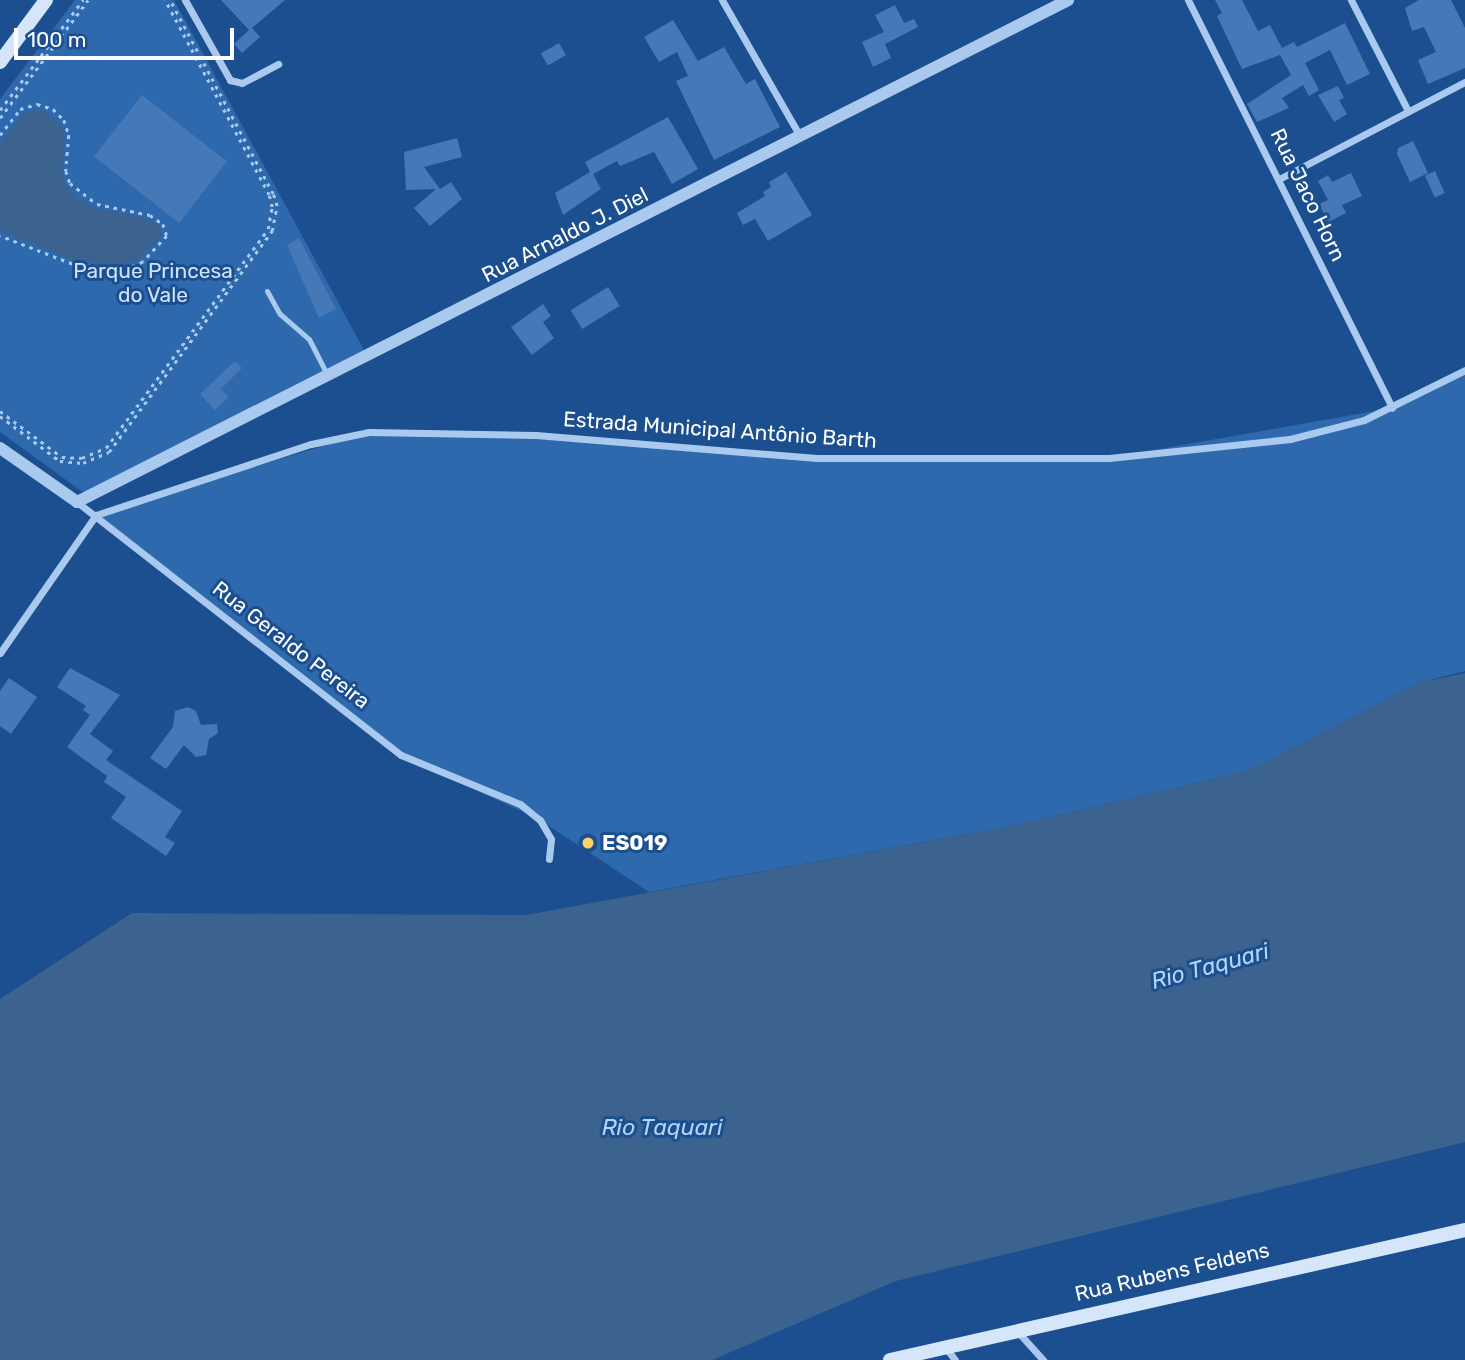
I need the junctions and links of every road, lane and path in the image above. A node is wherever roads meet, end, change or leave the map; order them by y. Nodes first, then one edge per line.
1 (46, 0) edge
2 (82, 0) edge
3 (88, 0) edge
4 (165, 0) edge
5 (170, 0) edge
6 (185, 0) edge
7 (722, 0) edge
8 (1068, 0) edge
9 (1188, 0) edge
10 (1351, 0) edge
11 (0, 62) edge
12 (278, 65) dead end
13 (1465, 82) edge
14 (0, 110) edge
15 (1408, 111) junction
16 (0, 118) edge
17 (0, 135) edge
18 (800, 137) junction
19 (1281, 178) junction
20 (0, 236) edge
21 (267, 290) dead end
22 (1465, 370) edge
23 (328, 377) junction
24 (1392, 408) junction
25 (0, 411) edge
26 (0, 416) edge
27 (0, 448) edge
28 (77, 502) junction
29 (96, 515) junction
30 (0, 653) edge
31 (549, 859) dead end
32 (1465, 1230) edge
33 (1015, 1329) junction
34 (943, 1345) junction
35 (890, 1360) edge
36 (955, 1360) edge
37 (1042, 1360) edge

1 - 11 main road
2 - 14 path
3 - 16 path
4 - 25 path
5 - 26 path
6 - 12 street
7 - 18 street
8 - 18 street, Rua Arnaldo J. Diel
9 - 19 street, Rua Jaco Horn
10 - 15 street
13 - 15 street
15 - 19 street
17 - 20 path
18 - 23 street, Rua Arnaldo J. Diel
19 - 24 street, Rua Jaco Horn
21 - 23 lane
22 - 24 street, Estrada Municipal Antônio Barth
23 - 28 street, Rua Arnaldo J. Diel
24 - 29 street, Estrada Municipal Antônio Barth
27 - 28 street, Rua Geraldo Pereira
28 - 29 street, Rua Geraldo Pereira
29 - 30 street
29 - 31 street, Rua Geraldo Pereira
32 - 33 main road, Rua Rubens Feldens
33 - 34 main road, Rua Rubens Feldens
33 - 37 street
34 - 35 main road, Rua Rubens Feldens
34 - 36 street

